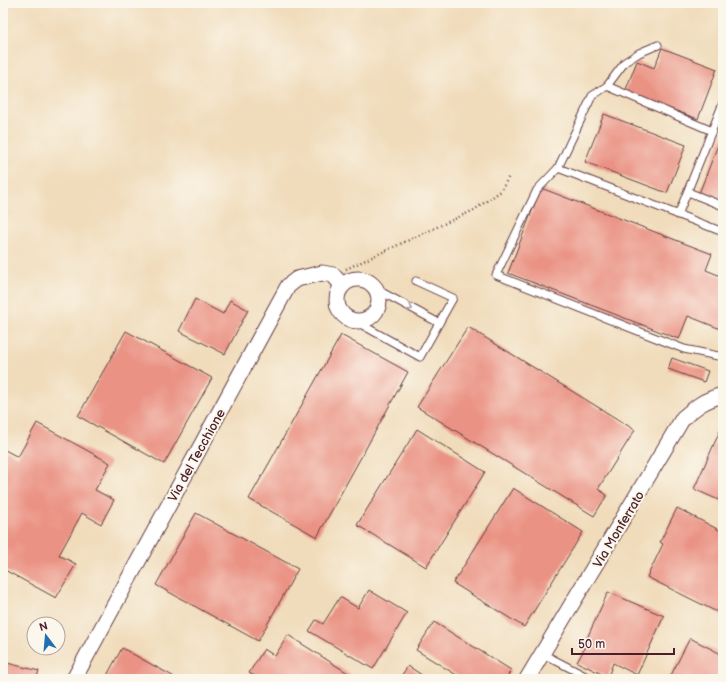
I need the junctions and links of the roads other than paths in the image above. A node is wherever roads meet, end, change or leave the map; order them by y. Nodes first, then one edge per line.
1 (658, 45) dead end
2 (606, 86) junction
3 (723, 103) edge
4 (712, 131) junction
5 (558, 168) junction
6 (688, 192) junction
7 (723, 206) edge
8 (678, 215) junction
9 (723, 232) edge
10 (338, 280) junction
11 (416, 281) dead end
12 (376, 289) junction
13 (355, 321) junction
14 (439, 323) junction
15 (723, 357) edge
16 (723, 396) edge
17 (543, 654) junction
18 (74, 679) edge
19 (527, 679) edge
20 (591, 679) edge

1 - 2 lane
2 - 4 lane
2 - 5 lane
3 - 4 lane
4 - 6 lane
5 - 8 lane
5 - 15 lane
6 - 7 lane
6 - 8 lane
8 - 9 lane
10 - 12 street
10 - 13 street
10 - 18 street, Via del Tecchione
11 - 14 lane
12 - 13 street
12 -> 14 lane
13 - 14 lane
16 - 17 street, Via Monferrato
17 - 19 street, Via Monferrato
17 - 20 lane

